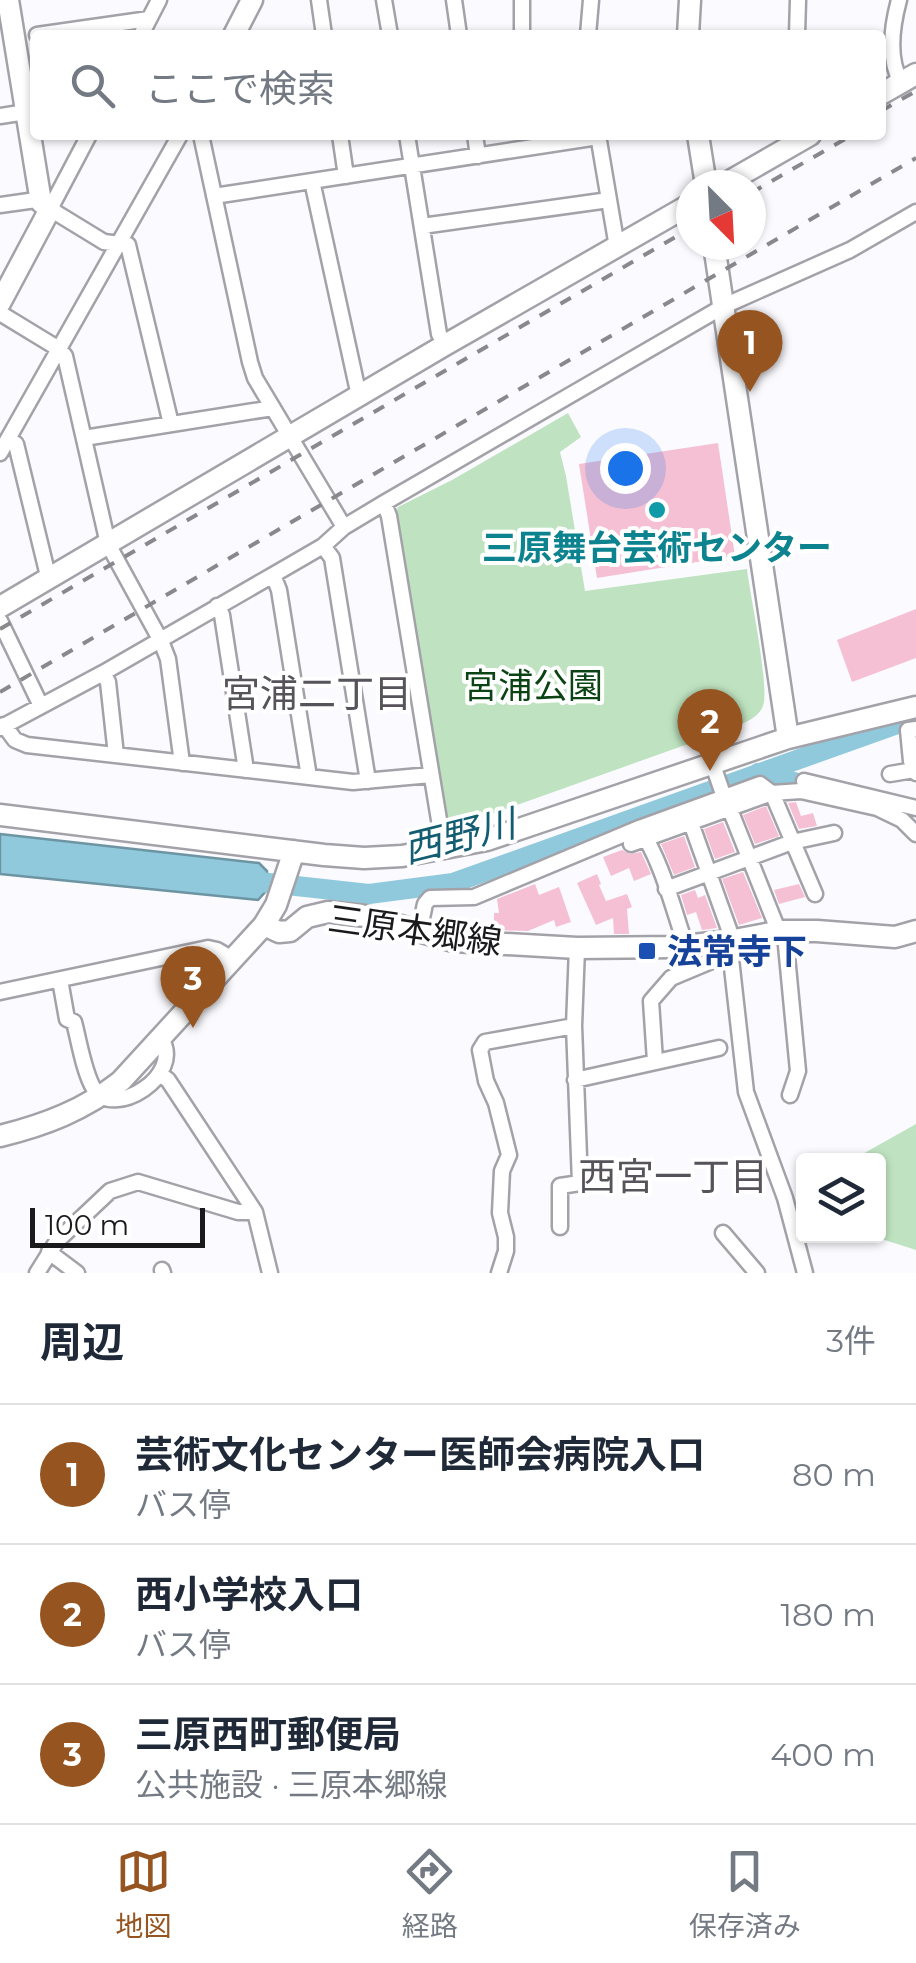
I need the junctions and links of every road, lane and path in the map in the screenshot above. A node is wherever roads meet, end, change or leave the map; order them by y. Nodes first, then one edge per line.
1 (8, 0) edge
2 (159, 0) edge
3 (252, 0) edge
4 (319, 0) edge
5 (384, 0) edge
6 (454, 0) edge
7 (522, 0) edge
8 (591, 0) edge
9 (690, 0) edge
10 (798, 0) edge
11 (898, 0) edge
12 (150, 19) junction
13 (72, 30) edge
14 (144, 30) edge
15 (237, 30) edge
16 (323, 30) edge
17 (389, 30) edge
18 (458, 30) edge
19 (522, 30) edge
20 (588, 30) edge
21 (688, 30) edge
22 (797, 30) edge
23 (22, 37) edge
24 (909, 78) edge
25 (886, 91) edge
26 (26, 112) junction
27 (0, 116) edge
28 (30, 131) edge
29 (32, 140) edge
30 (86, 140) edge
31 (177, 140) edge
32 (202, 140) edge
33 (341, 140) edge
34 (408, 140) edge
35 (476, 140) edge
36 (599, 140) edge
37 (699, 140) edge
38 (801, 140) edge
39 (536, 141) edge
40 (478, 156) junction
41 (412, 166) junction
42 (704, 170) edge
43 (750, 170) edge
44 (346, 176) junction
45 (312, 181) junction
46 (214, 196) junction
47 (609, 200) junction
48 (0, 205) edge
49 (46, 206) junction
50 (916, 212) edge
51 (676, 213) edge
52 (422, 226) junction
53 (119, 244) junction
54 (618, 247) junction
55 (716, 260) edge
56 (0, 303) edge
57 (724, 306) junction
58 (0, 313) edge
59 (445, 345) junction
60 (59, 349) junction
61 (360, 396) junction
62 (272, 408) junction
63 (170, 424) junction
64 (291, 436) junction
65 (84, 438) junction
66 (4, 446) edge
67 (384, 503) junction
68 (344, 528) junction
69 (108, 544) junction
70 (323, 546) junction
71 (273, 576) junction
72 (49, 580) junction
73 (218, 606) junction
74 (0, 607) edge
75 (0, 622) edge
76 (160, 641) junction
77 (103, 674) junction
78 (40, 706) junction
79 (916, 707) edge
80 (2, 726) edge
81 (916, 729) edge
82 (788, 738) junction
83 (116, 755) junction
84 (182, 763) junction
85 (246, 770) junction
86 (715, 771) dead end
87 (915, 772) edge
88 (890, 774) dead end
89 (431, 775) junction
90 (308, 777) junction
91 (804, 780) dead end
92 (368, 781) junction
93 (772, 793) junction
94 (727, 802) junction
95 (916, 808) edge
96 (0, 815) edge
97 (691, 823) junction
98 (440, 832) dead end
99 (834, 833) dead end
100 (916, 834) edge
101 (639, 837) junction
102 (792, 842) junction
103 (749, 857) junction
104 (292, 860) junction
105 (708, 874) junction
106 (666, 889) junction
107 (815, 894) dead end
108 (264, 924) junction
109 (782, 931) junction
110 (916, 931) edge
111 (419, 932) junction
112 (729, 941) junction
113 (686, 946) junction
114 (576, 948) junction
115 (234, 960) junction
116 (60, 980) junction
117 (0, 992) edge
118 (574, 1026) junction
119 (161, 1038) junction
120 (719, 1048) dead end
121 (655, 1061) junction
122 (161, 1074) junction
123 (576, 1080) junction
124 (790, 1095) dead end
125 (101, 1097) junction
126 (0, 1136) edge
127 (255, 1212) junction
128 (560, 1226) dead end
129 (722, 1234) dead end
130 (49, 1252) junction
131 (36, 1273) edge
132 (76, 1273) edge
133 (270, 1273) edge
134 (499, 1273) edge
135 (757, 1273) edge
136 (803, 1273) edge

1 - 23 street
2 - 12 street
3 - 15 street
4 - 16 street
5 - 17 street
6 - 18 street
7 - 19 street
8 - 20 street
9 - 21 street
10 - 22 street
11 - 24 street
12 - 13 street
12 - 14 street
23 - 26 street
24 - 25 street
26 - 27 street
26 - 28 street
29 - 49 street
30 - 49 street
31 - 53 street
32 - 46 street
33 - 44 street
34 - 41 street
35 - 40 street
36 - 47 street
37 - 42 street
38 - 43 street
39 - 40 street
40 - 41 street
41 - 44 street
41 - 52 street
44 - 45 street
45 - 46 street
45 - 61 street
46 - 62 street
47 - 52 street
47 - 54 street
48 - 49 street
49 - 53 street
49 - 56 street
50 - 57 street
51 - 54 street
52 - 59 street
53 - 60 street
53 - 63 street
54 - 59 street
55 - 57 street
57 - 67 street
57 - 82 street
58 - 60 street
59 - 61 street
60 - 65 street
60 - 66 street
61 - 64 street
62 - 63 street
62 - 64 street
63 - 65 street
64 - 68 street
64 - 69 street
65 - 69 street
66 - 72 street
67 - 68 street
67 - 89 street
68 - 70 street
69 - 72 street
69 - 76 street
70 - 71 street
70 - 92 street
71 - 73 street
71 - 90 street
72 - 74 street
73 - 76 street
73 - 85 street
75 - 78 street
76 - 77 street
76 - 84 street
77 - 78 street
77 - 83 street
78 - 80 street
79 - 82 street
80 - 83 street
81 - 87 street
82 - 104 street
83 - 84 street
84 - 85 street
85 - 90 street
86 - 94 street
87 - 88 street
89 - 92 street
89 - 98 street
90 - 92 street
91 - 95 street
93 - 94 street
93 - 100 street
93 - 102 street
94 - 97 street
94 - 101 street
94 - 103 street
96 - 104 street
97 - 101 street
97 - 105 street
99 - 102 street
101 - 106 street
101 - 111 street
102 - 103 street
102 - 107 street
103 - 105 street
103 - 109 street
104 - 108 street
105 - 106 street
105 - 112 street
106 - 113 street
108 - 111 street, 三原本郷線
108 - 115 street
109 - 110 street, 三原本郷線
109 - 112 street, 三原本郷線
109 - 124 street
111 - 114 street, 三原本郷線
112 - 113 street, 三原本郷線
112 - 121 street
112 - 136 street
113 - 114 street, 三原本郷線
114 - 118 street
115 - 116 street
115 - 119 street
116 - 117 street
116 - 125 street
118 - 123 street
118 - 134 street
119 - 122 street
119 - 125 street
120 - 121 street
121 - 123 street
122 - 125 street
122 - 127 street
123 - 128 street
125 - 126 street
127 - 130 street
127 - 133 street
129 - 135 street
130 - 131 street
130 - 132 street

